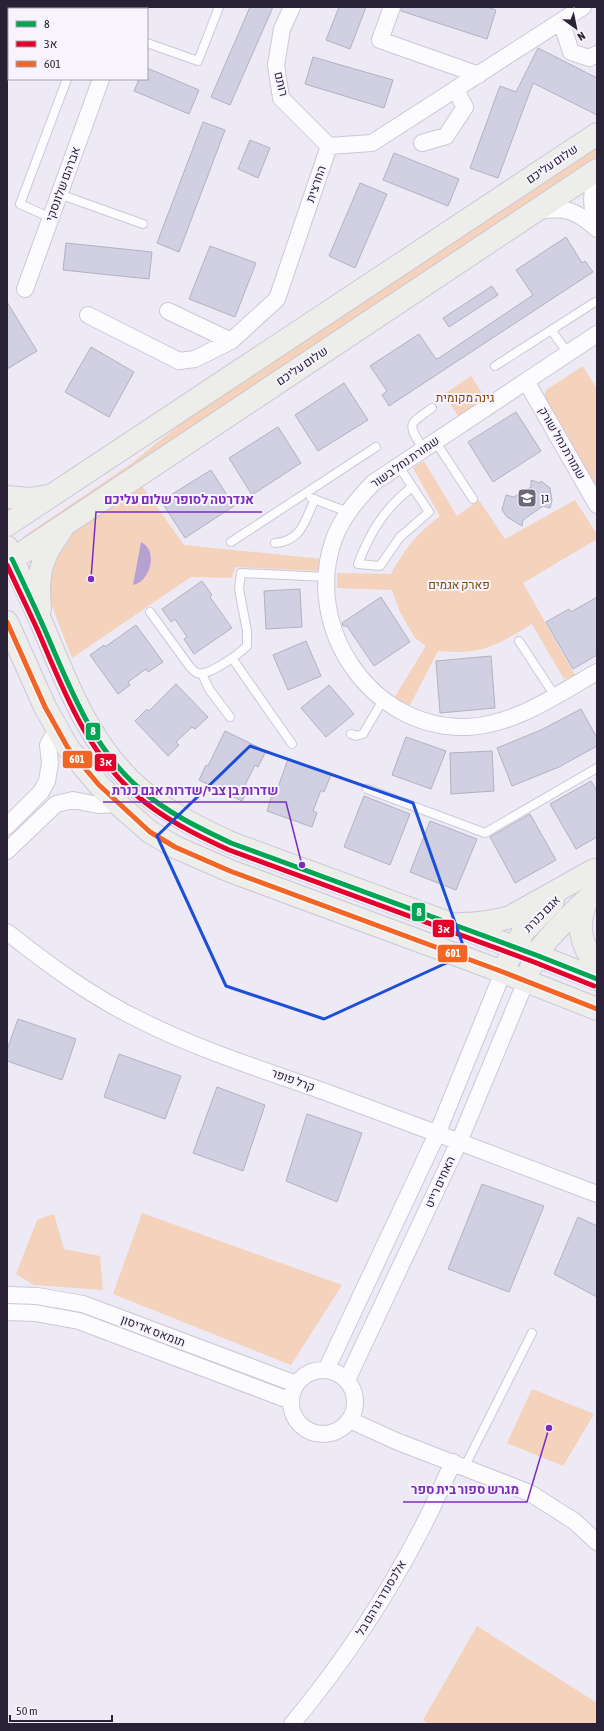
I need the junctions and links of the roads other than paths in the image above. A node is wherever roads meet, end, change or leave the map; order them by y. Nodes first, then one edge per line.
1 (219, 7) edge
2 (292, 7) edge
3 (392, 7) edge
4 (583, 7) edge
5 (561, 22) junction
6 (148, 43) edge
7 (597, 54) edge
8 (478, 75) junction
9 (67, 80) edge
10 (101, 80) edge
11 (455, 89) junction
12 (597, 134) edge
13 (422, 143) dead end
14 (329, 146) junction
15 (597, 170) edge
16 (597, 178) edge
17 (60, 194) junction
18 (536, 211) junction
19 (51, 218) junction
20 (142, 224) dead end
21 (597, 224) edge
22 (597, 229) edge
23 (25, 289) dead end
24 (595, 302) dead end
25 (168, 311) dead end
26 (88, 316) dead end
27 (551, 330) junction
28 (597, 334) edge
29 (231, 341) junction
30 (568, 353) junction
31 (496, 366) dead end
32 (526, 381) junction
33 (432, 408) dead end
34 (429, 445) junction
35 (376, 447) dead end
36 (398, 465) junction
37 (412, 487) junction
38 (303, 494) junction
39 (53, 495) junction
40 (7, 497) edge
41 (315, 499) junction
42 (473, 499) dead end
43 (597, 505) edge
44 (348, 512) junction
45 (68, 522) junction
46 (7, 524) edge
47 (231, 542) dead end
48 (275, 543) dead end
49 (9, 556) edge
50 (326, 577) junction
51 (150, 612) dead end
52 (7, 622) edge
53 (41, 622) junction
54 (7, 637) edge
55 (520, 641) dead end
56 (22, 657) junction
57 (232, 658) junction
58 (597, 672) edge
59 (202, 674) junction
60 (555, 696) junction
61 (383, 700) junction
62 (230, 717) dead end
63 (57, 729) junction
64 (351, 734) dead end
65 (292, 744) dead end
66 (597, 768) edge
67 (367, 789) dead end
68 (118, 804) junction
69 (7, 826) edge
70 (7, 851) edge
71 (595, 869) edge
72 (592, 896) edge
73 (448, 923) junction
74 (7, 932) edge
75 (514, 948) junction
76 (536, 955) junction
77 (597, 966) edge
78 (503, 972) junction
79 (597, 979) edge
80 (526, 981) junction
81 (597, 1009) edge
82 (436, 1134) junction
83 (459, 1142) junction
84 (597, 1194) edge
85 (7, 1295) edge
86 (7, 1312) edge
87 (532, 1333) dead end
88 (326, 1370) junction
89 (347, 1380) junction
90 (296, 1384) junction
91 (291, 1401) junction
92 (350, 1420) junction
93 (459, 1464) junction
94 (597, 1542) edge
95 (292, 1724) edge

1 - 6 lane
2 - 14 street, רותם
3 - 8 street
4 - 5 street
5 - 7 street
5 - 8 street
8 - 11 street
9 - 19 lane
10 - 17 street, אברהם שלונסקי
11 - 13 street
11 - 14 street
12 - 39 main road, שלום עליכם
14 - 29 street, החרצית
15 - 18 main road, שלום עליכם
16 - 21 street
17 - 19 street, אברהם שלונסקי
17 - 20 lane
18 - 22 street
18 - 45 main road, שלום עליכם
19 - 23 street, אברהם שלונסקי
24 - 27 lane
25 - 29 street
26 - 29 street, החרצית
27 - 30 lane
27 - 31 lane
28 - 30 street, שמורת נחל בשור
30 - 32 street, שמורת נחל בשור
32 - 34 street, שמורת נחל בשור
32 - 43 street, שמורת נחל שורק
33 - 34 lane
34 - 36 street, שמורת נחל בשור
34 - 42 lane
35 - 38 lane
36 - 37 lane
36 - 44 street, שמורת נחל בשור
37 - 37 lane
38 - 41 lane
38 - 47 lane
39 - 40 main road
39 - 46 main road, שלום עליכם
41 - 44 lane
41 - 48 lane
44 - 50 street, שמורת נחל בשור
45 - 49 main road, שלום עליכם
45 - 53 main road
49 - 53 main road
50 - 57 lane
50 - 61 street, שמורת נחל בשור
51 - 59 lane
52 - 56 main road
53 - 73 main road
54 - 56 main road
55 - 60 lane
56 - 63 main road
57 - 59 lane
57 - 65 lane
58 - 60 street, שמורת נחל בשור
59 - 62 lane
60 - 61 street, שמורת נחל בשור
61 - 64 lane
63 - 68 main road
63 - 69 street
66 - 67 lane
68 - 70 street
68 - 78 main road
71 - 73 main road
71 - 75 main road, אגם כנרת
72 - 76 main road, אגם כנרת
72 - 77 main road
73 - 75 main road
74 - 82 street, קרל פופר
75 - 76 main road
75 - 78 main road, אגם כנרת
76 - 79 main road
76 - 80 main road, אגם כנרת
78 - 80 main road
78 - 82 street, האחים רייט
80 - 81 main road
80 - 83 street, האחים רייט
82 - 83 street, קרל פופר
82 - 88 street, האחים רייט
83 - 84 street, קרל פופר
83 - 89 street, האחים רייט
85 - 90 street, תומאס אדיסון
86 - 91 street, תומאס אדיסון
87 - 93 lane
88 - 89 street
88 - 90 street
89 - 92 street
90 - 91 street
91 - 92 street
92 - 93 street
93 - 94 street
93 - 95 street, אלכסנדר גרהם בל

